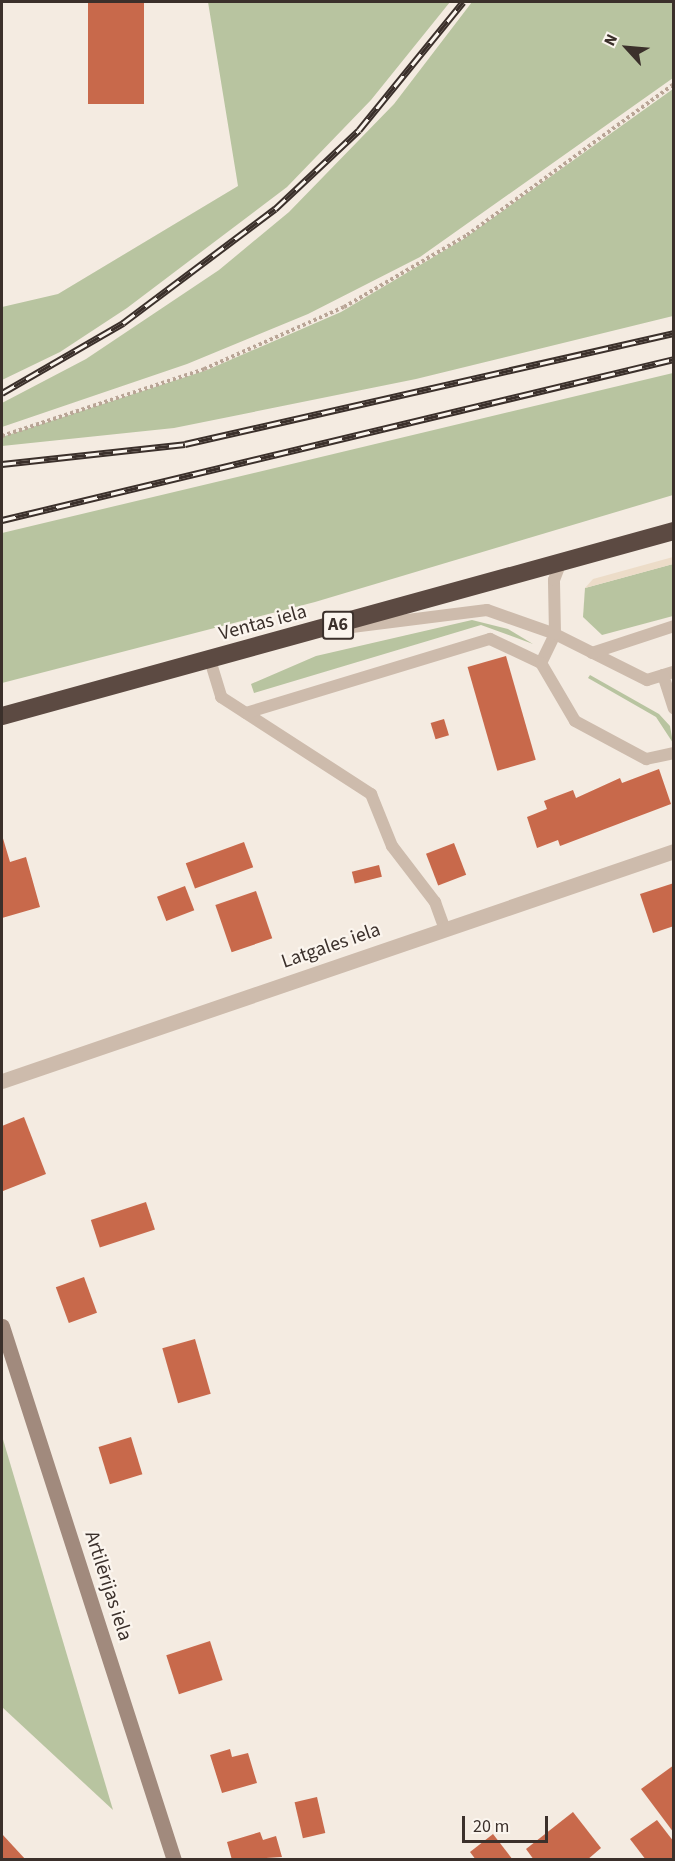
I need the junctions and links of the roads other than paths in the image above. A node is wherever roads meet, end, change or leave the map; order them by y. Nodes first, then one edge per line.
1 (674, 531) edge
2 (561, 562) junction
3 (674, 626) edge
4 (326, 629) junction
5 (555, 634) junction
6 (592, 653) junction
7 (210, 660) junction
8 (540, 663) junction
9 (668, 674) edge
10 (674, 708) edge
11 (246, 713) junction
12 (2, 716) edge
13 (674, 753) edge
14 (674, 851) edge
15 (445, 929) junction
16 (2, 1080) edge
17 (2, 1326) edge
18 (174, 1860) edge

1 - 2 highway, Ventas iela / A6
2 - 4 highway, Ventas iela / A6
2 - 5 lane
3 - 6 lane
4 - 5 lane
4 - 7 highway, Ventas iela / A6
5 - 6 lane
5 - 8 lane
6 - 9 lane
7 - 11 lane
7 - 12 highway, Ventas iela / A6
8 - 11 lane
8 - 13 lane
9 - 10 lane
11 - 15 lane
14 - 15 street, Latgales iela
15 - 16 street, Latgales iela
17 - 18 street, Artilērijas iela

